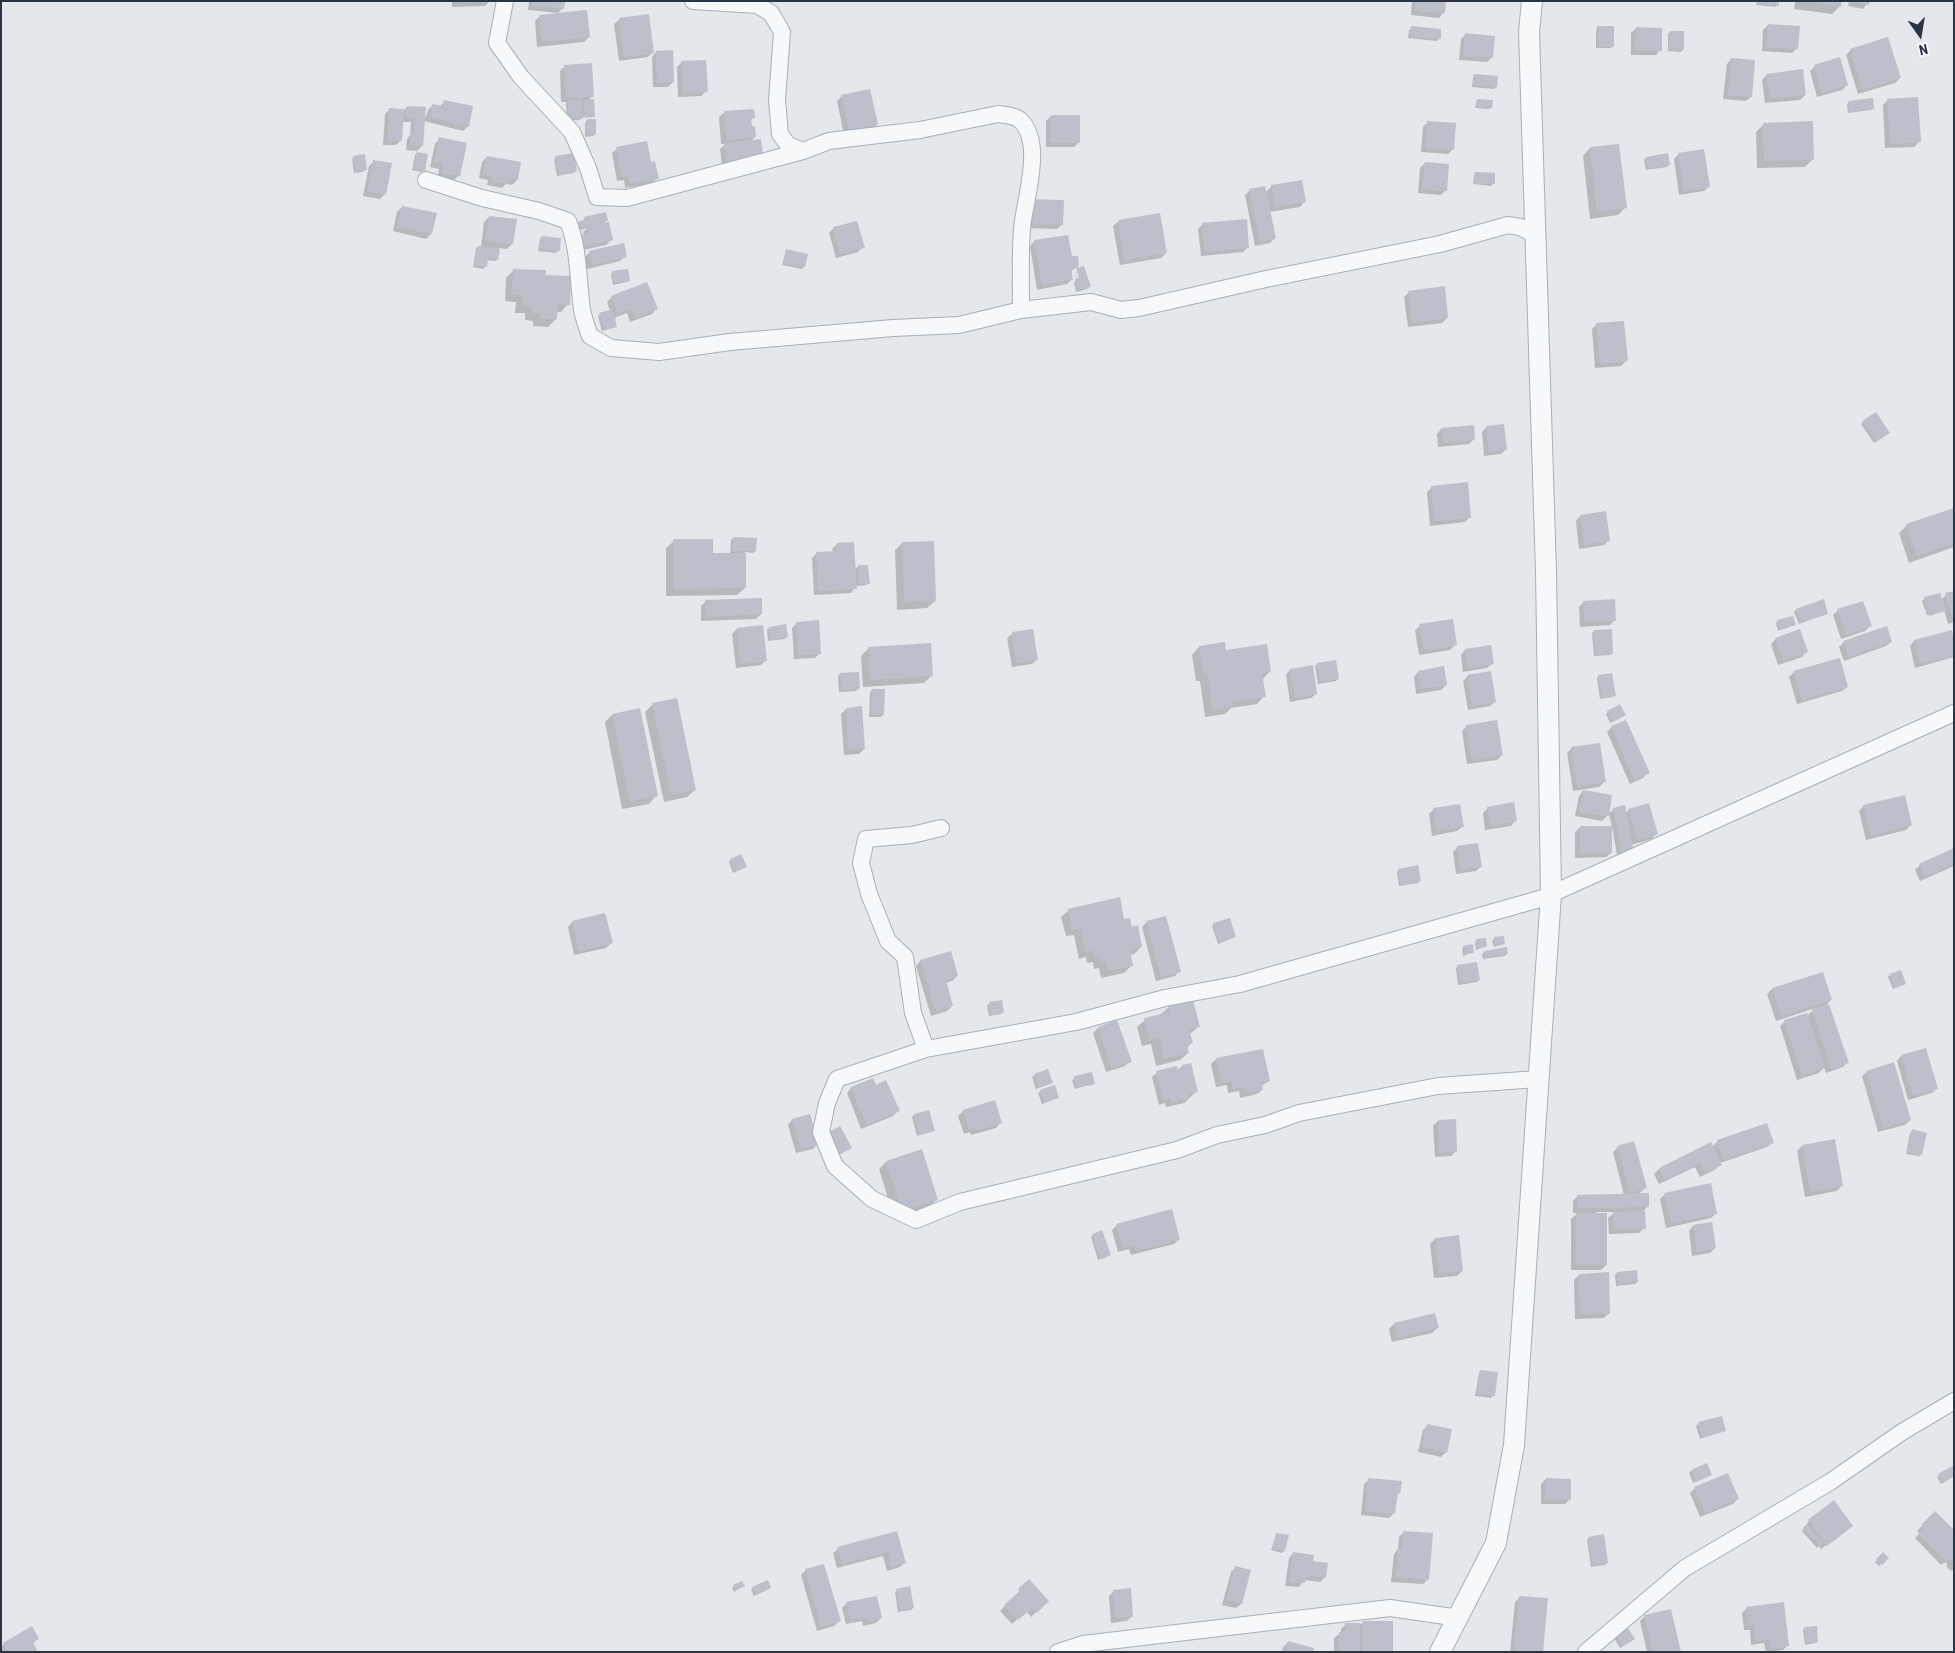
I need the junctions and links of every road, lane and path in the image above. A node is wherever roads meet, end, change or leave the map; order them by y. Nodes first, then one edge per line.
1 (505, 1) edge
2 (693, 1) edge
3 (1532, 1) edge
4 (803, 151) junction
5 (426, 180) dead end
6 (1536, 235) junction
7 (1021, 310) junction
8 (1954, 713) edge
9 (941, 828) dead end
10 (1551, 895) junction
11 (926, 1049) junction
12 (1538, 1079) junction
13 (1954, 1401) edge
14 (1458, 1618) junction
15 (1058, 1652) edge
16 (1440, 1652) edge
17 (1586, 1652) edge

1 - 4 street
2 - 4 street
3 - 6 street
4 - 7 street
5 - 7 street
6 - 7 street
6 - 10 street
8 - 10 street
9 - 11 street
10 - 11 street
10 - 12 street
11 - 12 street
12 - 14 street
13 - 17 street
14 - 15 street
14 - 16 street

